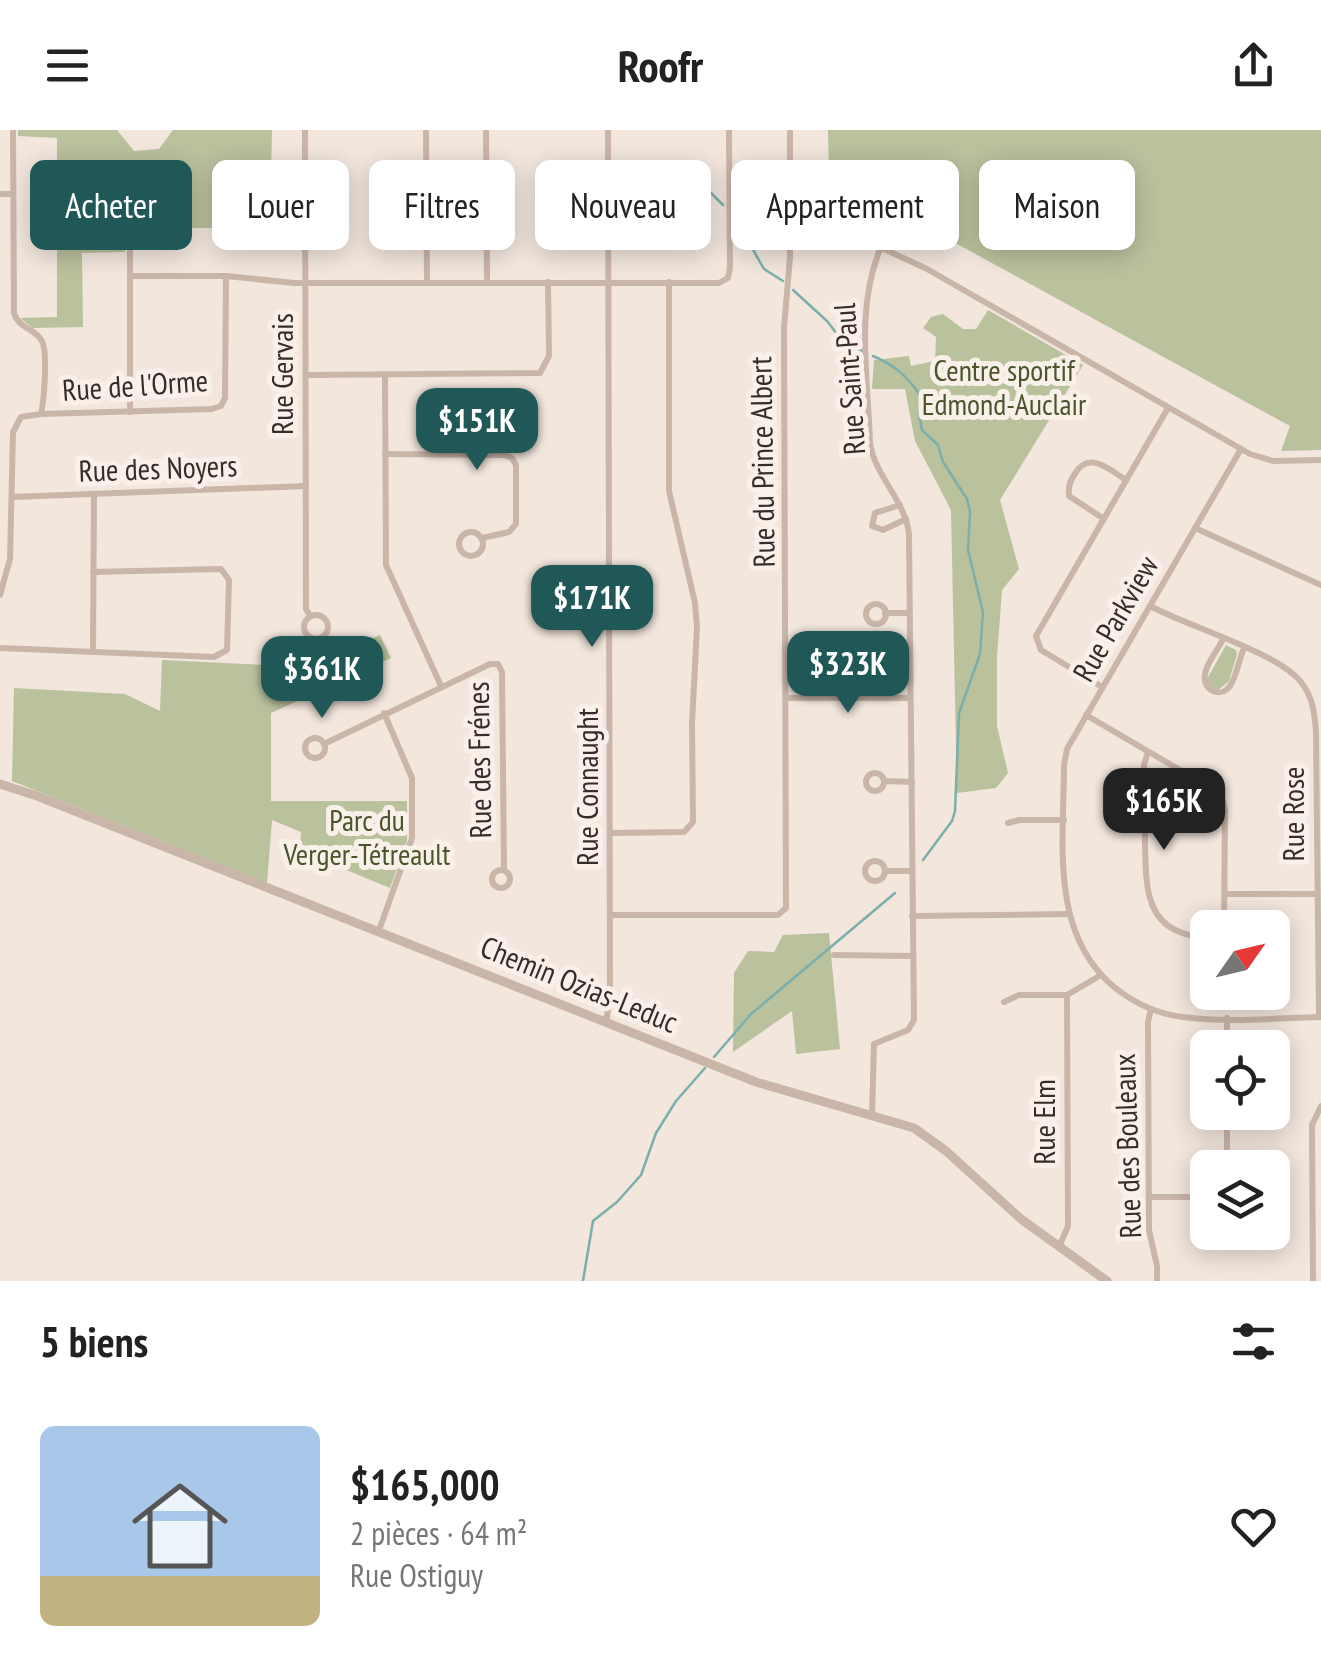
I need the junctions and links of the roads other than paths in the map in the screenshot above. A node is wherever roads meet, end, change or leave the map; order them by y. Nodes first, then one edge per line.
1 (13, 130) edge
2 (305, 130) edge
3 (426, 130) edge
4 (486, 130) edge
5 (608, 130) edge
6 (729, 130) edge
7 (790, 130) edge
8 (790, 160) edge
9 (0, 194) edge
10 (13, 194) junction
11 (130, 250) edge
12 (788, 250) edge
13 (880, 250) edge
14 (885, 250) edge
15 (130, 276) junction
16 (226, 276) junction
17 (427, 282) junction
18 (487, 282) junction
19 (548, 282) junction
20 (608, 282) junction
21 (669, 282) junction
22 (306, 283) junction
23 (385, 374) junction
24 (306, 376) junction
25 (1168, 408) junction
26 (130, 412) junction
27 (41, 414) junction
28 (1240, 450) junction
29 (385, 454) junction
30 (1321, 460) edge
31 (1126, 480) junction
32 (306, 486) junction
33 (94, 494) junction
34 (12, 497) junction
35 (900, 505) junction
36 (1104, 518) junction
37 (906, 519) junction
38 (1195, 528) junction
39 (482, 538) dead end
40 (94, 572) junction
41 (1321, 585) edge
42 (0, 595) edge
43 (1150, 606) junction
44 (886, 613) dead end
45 (908, 613) junction
46 (310, 616) dead end
47 (1223, 638) junction
48 (0, 648) edge
49 (1244, 648) junction
50 (92, 652) junction
51 (442, 686) junction
52 (1102, 687) junction
53 (787, 698) junction
54 (908, 698) junction
55 (384, 713) junction
56 (1086, 715) junction
57 (324, 744) dead end
58 (1148, 752) junction
59 (884, 782) dead end
60 (912, 782) junction
61 (0, 784) edge
62 (1064, 820) junction
63 (1008, 823) dead end
64 (611, 833) junction
65 (504, 870) dead end
66 (885, 870) dead end
67 (912, 870) junction
68 (1226, 894) junction
69 (1317, 894) junction
70 (1225, 910) edge
71 (1068, 914) junction
72 (610, 915) junction
73 (912, 916) junction
74 (1319, 926) edge
75 (378, 933) junction
76 (1190, 934) edge
77 (834, 956) dead end
78 (913, 956) junction
79 (1101, 975) junction
80 (1067, 995) junction
81 (1004, 1002) dead end
82 (1151, 1009) junction
83 (1320, 1017) edge
84 (1227, 1018) junction
85 (606, 1022) junction
86 (1227, 1030) edge
87 (1321, 1106) edge
88 (872, 1116) junction
89 (1190, 1197) edge
90 (1149, 1198) junction
91 (1317, 1232) edge
92 (1059, 1247) junction
93 (1107, 1281) edge
94 (1157, 1281) edge
95 (1313, 1281) edge

1 - 10 street
2 - 22 street, Rue Gervais
3 - 17 street
4 - 18 street
5 - 20 street, Rue Connaught
6 - 21 street
7 - 8 street, Rue du Prince Albert
9 - 10 street
10 - 27 street
11 - 15 street
12 - 53 street, Rue du Prince Albert
13 - 35 street, Rue Saint-Paul
14 - 25 street
15 - 16 street
15 - 26 street
16 - 22 street
16 - 26 street, Rue de l'Orme
17 - 18 street
17 - 22 street
18 - 19 street
19 - 20 street
19 - 23 street
20 - 21 street
20 - 64 street, Rue Connaught
21 - 64 street
22 - 24 street, Rue Gervais
23 - 24 street
23 - 29 street
24 - 32 street, Rue Gervais
25 - 28 street
25 - 31 street
26 - 27 street, Rue de l'Orme
27 - 34 street
28 - 30 street
28 - 38 street, Rue Parkview
29 - 39 street
29 - 51 street
31 - 36 street
31 - 36 street
32 - 33 street, Rue des Noyers
32 - 46 street, Rue Gervais
33 - 34 street, Rue des Noyers
33 - 40 street
34 - 42 street
35 - 37 street, Rue Saint-Paul
35 - 37 street
36 - 52 street
37 - 45 street, Rue Saint-Paul
38 - 41 street
38 - 43 street, Rue Parkview
40 - 50 street
40 - 50 street
43 - 47 street, Rue Rose
43 - 52 street, Rue Parkview
44 - 45 street
45 - 54 street, Rue Saint-Paul
47 - 49 street, Rue Rose
47 - 49 street
48 - 50 street
49 - 69 street, Rue Rose
51 - 55 street, Rue des Frénes
51 - 65 street, Rue des Frénes
52 - 56 street, Rue Parkview
53 - 54 street
53 - 72 street, Rue du Prince Albert
54 - 60 street, Rue Saint-Paul
55 - 57 street, Rue des Frénes
55 - 75 street
56 - 58 street
56 - 62 street, Rue Parkview
58 - 68 street
58 - 76 street
59 - 60 street
60 - 67 street, Rue Saint-Paul
61 - 75 street, Chemin Ozias-Leduc
62 - 63 street
62 - 71 street, Rue Parkview
64 - 72 street, Rue Connaught
66 - 67 street
67 - 73 street, Rue Saint-Paul
68 - 69 street
68 - 70 street
69 - 74 street, Rue Rose
71 - 73 street
71 - 79 street, Rue Parkview
72 - 85 street, Rue Connaught
73 - 78 street, Rue Saint-Paul
74 - 83 street, Rue Rose
75 - 85 street, Chemin Ozias-Leduc
77 - 78 street
78 - 88 street, Rue Saint-Paul
79 - 80 street
79 - 82 street, Rue Parkview
80 - 81 street
80 - 92 street, Rue Elm
82 - 84 street, Rue Parkview
82 - 90 street, Rue des Bouleaux
83 - 84 street, Rue Parkview
84 - 86 street
85 - 88 street, Chemin Ozias-Leduc
87 - 91 street
88 - 92 street, Chemin Ozias-Leduc
89 - 90 street
90 - 94 street, Rue des Bouleaux
91 - 95 street
92 - 93 street, Chemin Ozias-Leduc

